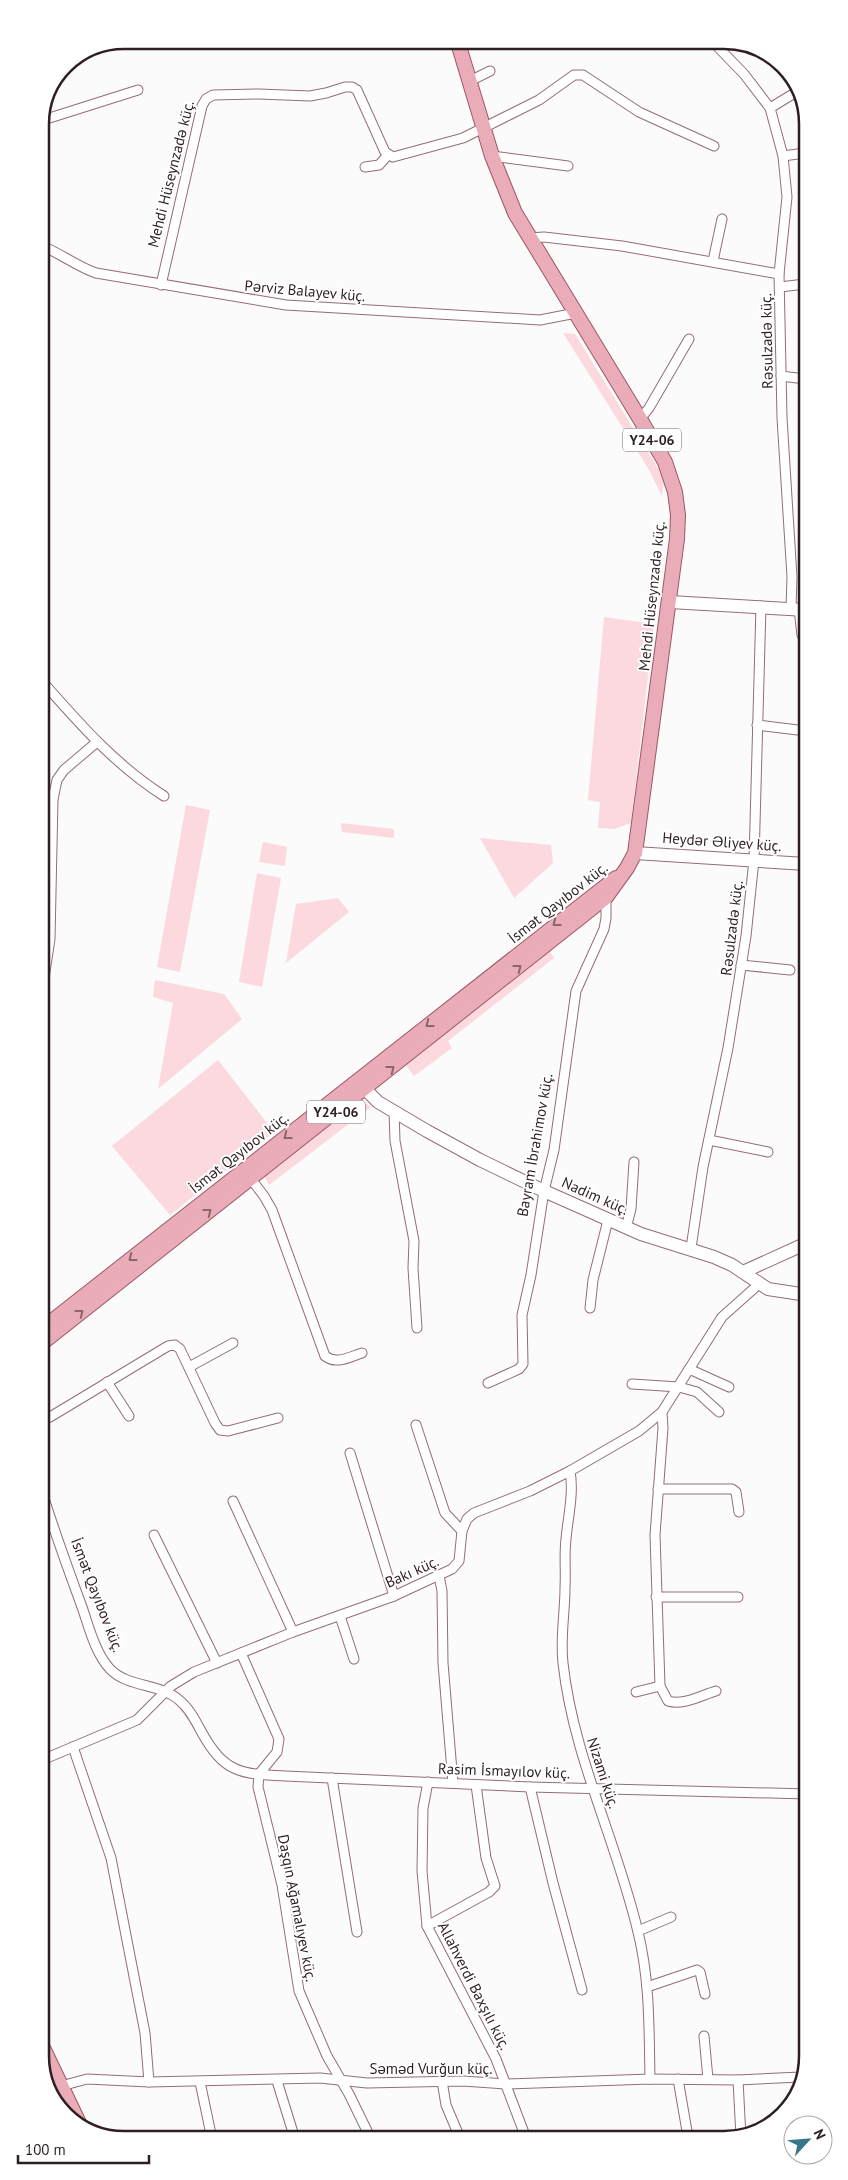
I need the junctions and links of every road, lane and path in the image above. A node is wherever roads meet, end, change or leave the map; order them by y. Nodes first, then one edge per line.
1 (460, 49) edge
2 (720, 49) edge
3 (490, 72) dead end
4 (470, 81) junction
5 (138, 90) dead end
6 (793, 94) edge
7 (770, 108) junction
8 (49, 118) edge
9 (483, 127) junction
10 (714, 146) dead end
11 (799, 154) edge
12 (388, 155) junction
13 (492, 156) junction
14 (783, 156) junction
15 (568, 166) dead end
16 (365, 167) dead end
17 (722, 219) dead end
18 (529, 238) junction
19 (49, 248) edge
20 (713, 261) junction
21 (779, 274) junction
22 (161, 285) junction
23 (799, 285) edge
24 (780, 287) junction
25 (576, 313) junction
26 (689, 339) dead end
27 (782, 376) junction
28 (799, 378) edge
29 (640, 419) junction
30 (670, 602) junction
31 (760, 606) junction
32 (798, 609) edge
33 (49, 689) edge
34 (757, 725) junction
35 (799, 730) edge
36 (97, 742) junction
37 (164, 796) dead end
38 (49, 798) edge
39 (53, 799) junction
40 (635, 853) junction
41 (754, 860) junction
42 (799, 863) edge
43 (623, 873) junction
44 (606, 897) junction
45 (49, 944) edge
46 (741, 965) junction
47 (790, 970) dead end
48 (360, 1085) junction
49 (394, 1111) junction
50 (709, 1140) junction
51 (768, 1152) dead end
52 (634, 1162) dead end
53 (251, 1179) junction
54 (544, 1191) junction
55 (608, 1220) junction
56 (626, 1228) junction
57 (799, 1247) edge
58 (691, 1248) junction
59 (743, 1272) junction
60 (759, 1284) junction
61 (799, 1294) edge
62 (590, 1308) dead end
63 (49, 1324) edge
64 (417, 1328) dead end
65 (49, 1338) edge
66 (233, 1343) dead end
67 (362, 1353) dead end
68 (189, 1367) junction
69 (689, 1369) junction
70 (107, 1382) junction
71 (488, 1383) dead end
72 (632, 1384) dead end
73 (679, 1387) junction
74 (729, 1387) dead end
75 (662, 1412) junction
76 (719, 1412) dead end
77 (129, 1416) dead end
78 (49, 1417) edge
79 (278, 1418) dead end
80 (416, 1425) dead end
81 (350, 1453) dead end
82 (570, 1471) junction
83 (658, 1489) junction
84 (233, 1501) dead end
85 (49, 1512) edge
86 (739, 1512) dead end
87 (462, 1531) junction
88 (154, 1535) dead end
89 (439, 1576) junction
90 (394, 1596) junction
91 (656, 1597) junction
92 (738, 1597) dead end
93 (340, 1616) junction
94 (293, 1632) junction
95 (241, 1653) junction
96 (354, 1659) dead end
97 (217, 1663) junction
98 (660, 1686) junction
99 (165, 1691) junction
100 (716, 1691) dead end
101 (636, 1692) dead end
102 (73, 1747) junction
103 (49, 1757) edge
104 (259, 1774) junction
105 (332, 1778) junction
106 (428, 1782) junction
107 (453, 1783) junction
108 (476, 1784) junction
109 (530, 1787) junction
110 (594, 1788) junction
111 (799, 1794) edge
112 (671, 1917) dead end
113 (427, 1926) junction
114 (638, 1931) junction
115 (356, 1932) dead end
116 (647, 1987) junction
117 (582, 1990) dead end
118 (705, 1994) dead end
119 (704, 2036) dead end
120 (49, 2061) edge
121 (796, 2077) edge
122 (650, 2079) junction
123 (708, 2079) junction
124 (278, 2080) junction
125 (678, 2080) junction
126 (738, 2080) junction
127 (342, 2081) junction
128 (442, 2081) junction
129 (149, 2082) junction
130 (200, 2082) junction
131 (506, 2084) junction
132 (61, 2086) junction
133 (66, 2104) edge
134 (741, 2130) edge
135 (210, 2131) edge
136 (293, 2131) edge
137 (367, 2131) edge
138 (457, 2131) edge
139 (523, 2131) edge
140 (687, 2131) edge

1 - 4 main road, Mehdi Hüseynzadə küç. / Y24-06
2 - 7 street
3 - 4 street
4 - 9 main road, Mehdi Hüseynzadə küç. / Y24-06
5 - 8 street
6 - 7 street
7 - 14 street, Rəsulzadə küç.
9 - 10 street
9 - 12 street
9 - 13 main road, Mehdi Hüseynzadə küç. / Y24-06
11 - 14 street
12 - 16 street
12 - 22 street, Mehdi Hüseynzadə küç.
13 - 15 street
13 - 18 main road, Mehdi Hüseynzadə küç. / Y24-06
14 - 21 street, Rəsulzadə küç.
17 - 20 street
18 - 20 street
18 - 25 main road, Mehdi Hüseynzadə küç. / Y24-06
19 - 22 street, Pərviz Balayev küç.
20 - 21 street
21 - 24 street, Rəsulzadə küç.
22 - 25 street, Pərviz Balayev küç.
23 - 24 street
24 - 27 street, Rəsulzadə küç.
25 - 29 main road, Mehdi Hüseynzadə küç. / Y24-06
26 - 29 street
27 - 28 street
27 - 32 street, Rəsulzadə küç.
29 - 30 main road, Mehdi Hüseynzadə küç. / Y24-06
30 - 31 main road
30 - 40 main road, Mehdi Hüseynzadə küç. / Y24-06
31 - 32 main road
31 - 34 street, Rəsulzadə küç.
33 - 36 street
34 - 35 street
34 - 41 street, Rəsulzadə küç.
36 - 37 street
36 - 39 street
38 - 39 street
39 - 45 street
40 - 41 main road, Heydər Əliyev küç.
40 - 43 main road, Mehdi Hüseynzadə küç. / Y24-06
41 - 42 main road, Heydər Əliyev küç.
41 - 46 street, Rəsulzadə küç.
43 - 44 main road, İsmət Qayıbov küç. / Y24-06
43 -> 48 main road, İsmət Qayıbov küç. / Y24-06
48 -> 44 main road, İsmət Qayıbov küç. / Y24-06
44 - 54 street, Bayram İbrahimov küç.
46 - 47 street
46 - 50 street, Rəsulzadə küç.
48 - 49 main road, Nadim küç.
48 - 53 main road, İsmət Qayıbov küç. / Y24-06
48 -> 63 main road, İsmət Qayıbov küç. / Y24-06
49 - 54 main road, Nadim küç.
49 - 64 street
50 - 51 street
50 - 58 street, Rəsulzadə küç.
52 - 56 street
65 -> 53 main road, İsmət Qayıbov küç. / Y24-06
53 - 67 street
54 - 55 main road, Nadim küç.
54 - 71 street, Bayram İbrahimov küç.
55 - 56 main road, Nadim küç.
55 - 62 street
56 - 58 main road, Nadim küç.
57 - 59 main road
58 - 59 main road, Nadim küç.
59 - 60 main road, Nadim küç.
60 - 61 main road, Nadim küç.
60 - 69 street
66 - 68 street
68 - 70 street
68 - 79 street
69 - 73 street
69 - 74 street
70 - 77 street
70 - 78 street
72 - 73 street
73 - 75 street
73 - 76 street
75 - 82 street
75 - 83 street
80 - 87 street
81 - 90 street
82 - 87 street
82 - 110 street, Nizami küç.
83 - 86 street
83 - 91 street
84 - 94 street
85 - 99 street, İsmət Qayıbov küç.
87 - 89 street, Bakı küç.
88 - 97 street
89 - 90 street, Bakı küç.
89 - 107 street
90 - 93 street, Bakı küç.
91 - 92 street
91 - 98 street
93 - 94 street, Bakı küç.
93 - 96 street
94 - 95 street, Bakı küç.
95 - 97 street, Bakı küç.
95 - 104 street
97 - 99 street, Bakı küç.
98 - 100 street
98 - 101 street
99 - 102 street, Bakı küç.
99 - 104 street, İsmət Qayıbov küç.
102 - 103 street, Bakı küç.
102 - 129 street
104 - 105 street, Rasim İsmayılov küç.
104 - 127 street, Daşqın Ağamalıyev küç.
105 - 106 street, Rasim İsmayılov küç.
105 - 115 street
106 - 107 street, Rasim İsmayılov küç.
106 - 113 street, Allahverdi Baxşılı küç.
107 - 108 street, Rasim İsmayılov küç.
108 - 109 street, Rasim İsmayılov küç.
108 - 113 street
109 - 110 street, Rasim İsmayılov küç.
109 - 117 street
110 - 111 street, Rasim İsmayılov küç.
110 - 114 street, Nizami küç.
112 - 114 street
113 - 131 street, Allahverdi Baxşılı küç.
114 - 116 street, Nizami küç.
116 - 118 street
116 - 122 street, Nizami küç.
119 - 123 street
120 - 132 main road
121 - 126 street, Səməd Vurğun küç.
122 - 125 street, Səməd Vurğun küç.
122 - 131 street, Səməd Vurğun küç.
123 - 125 street, Səməd Vurğun küç.
123 - 126 street, Səməd Vurğun küç.
124 - 127 street, Səməd Vurğun küç.
124 - 130 street, Səməd Vurğun küç.
124 - 136 street
125 - 140 street
126 - 134 street
127 - 128 street, Səməd Vurğun küç.
127 - 137 street, Daşqın Ağamalıyev küç.
128 - 131 street, Səməd Vurğun küç.
128 - 138 street
129 - 130 street, Səməd Vurğun küç.
129 - 132 street, Səməd Vurğun küç.
130 - 135 street
131 - 139 street, Allahverdi Baxşılı küç.
132 - 133 main road

